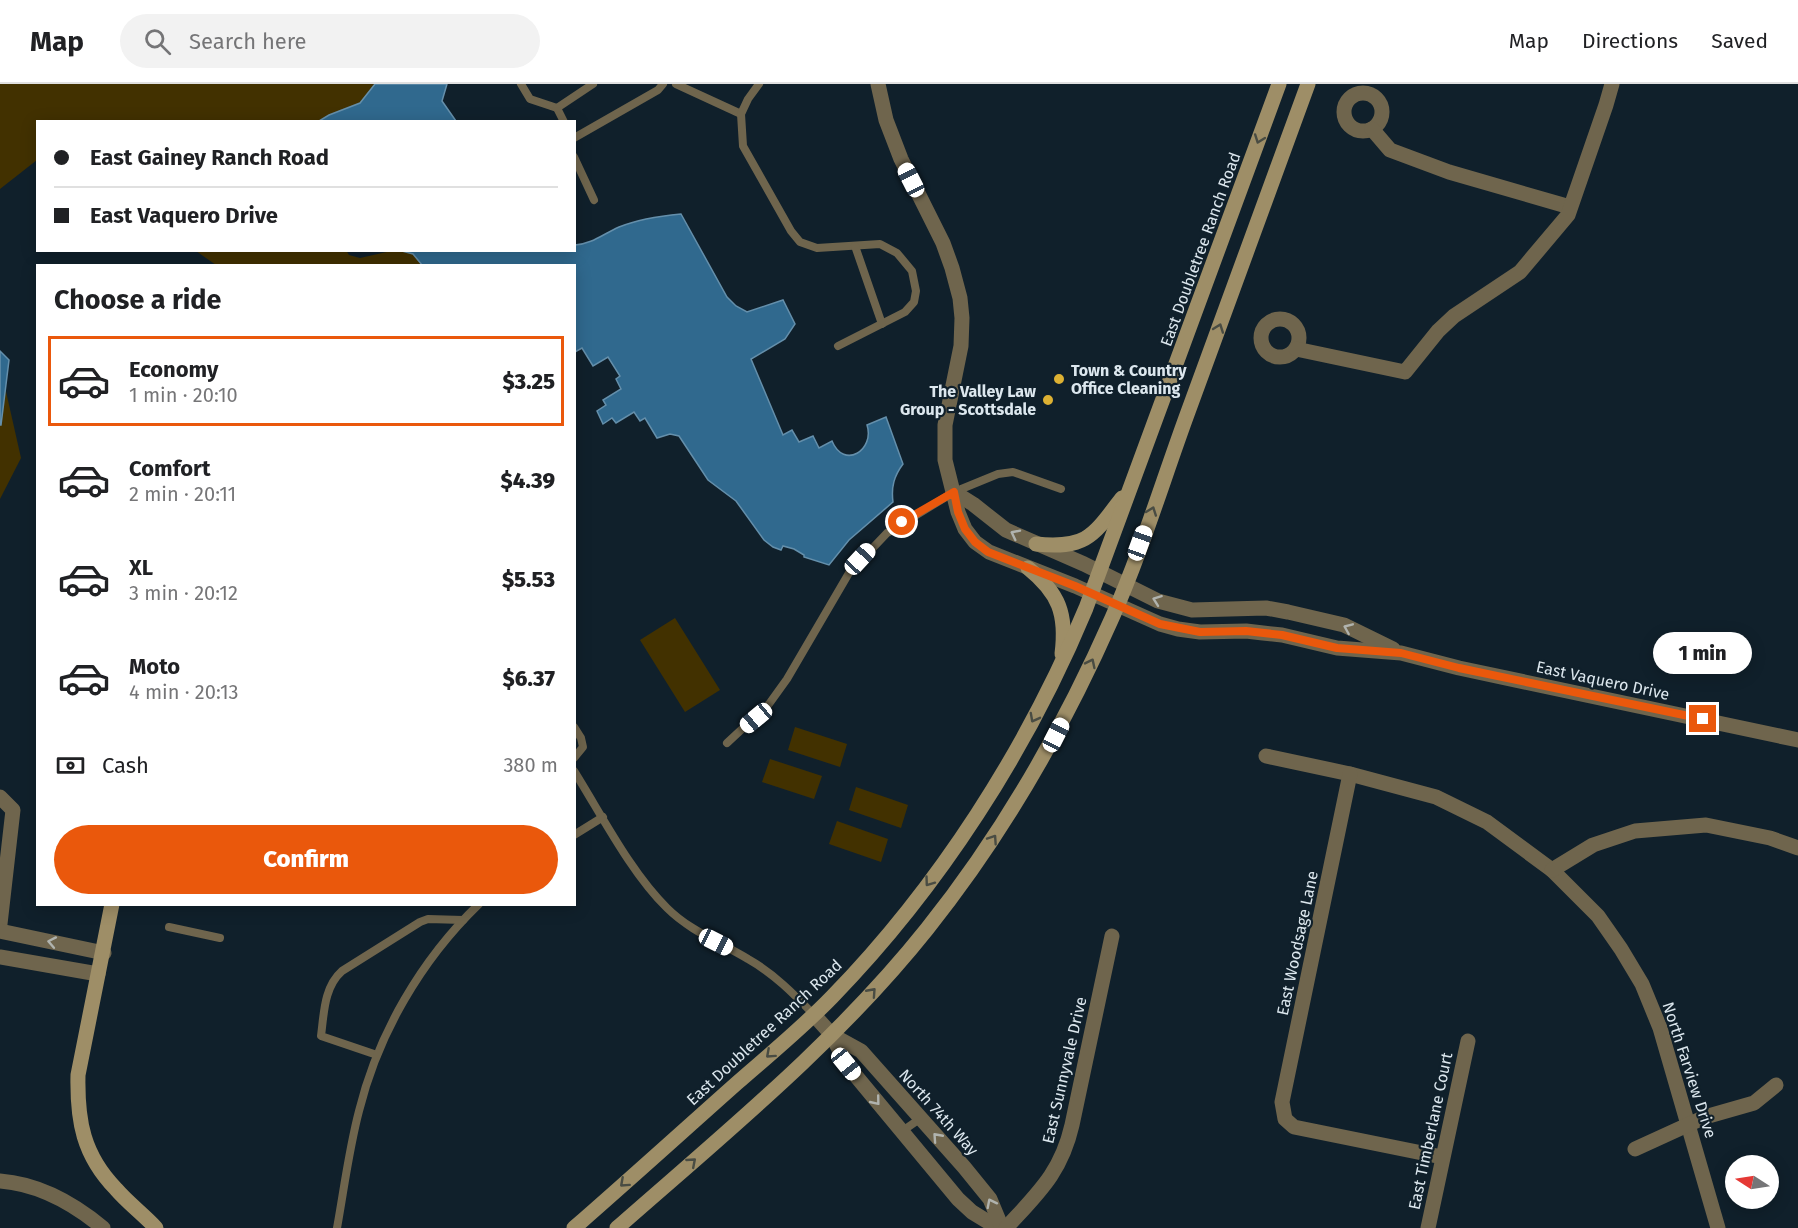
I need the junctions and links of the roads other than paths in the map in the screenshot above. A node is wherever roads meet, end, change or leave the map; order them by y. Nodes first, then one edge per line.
1 (521, 84) edge
2 (593, 84) edge
3 (663, 84) edge
4 (676, 84) edge
5 (759, 84) edge
6 (878, 84) edge
7 (1279, 84) edge
8 (1308, 84) edge
9 (1612, 84) edge
10 (557, 108) junction
11 (741, 114) junction
12 (563, 120) edge
13 (1372, 129) dead end
14 (576, 137) edge
15 (576, 161) edge
16 (594, 200) dead end
17 (1570, 207) junction
18 (855, 246) junction
19 (882, 324) junction
20 (838, 346) dead end
21 (1296, 349) dead end
22 (1132, 483) junction
23 (1061, 489) dead end
24 (954, 492) junction
25 (1036, 544) junction
26 (1028, 568) junction
27 (1100, 572) junction
28 (1125, 585) junction
29 (1091, 593) junction
30 (1118, 605) junction
31 (1266, 608) junction
32 (1215, 609) junction
33 (1215, 632) junction
34 (1263, 633) junction
35 (1401, 653) junction
36 (1060, 666) junction
37 (576, 730) edge
38 (1798, 740) edge
39 (727, 743) dead end
40 (576, 756) edge
41 (1266, 756) dead end
42 (576, 774) edge
43 (1350, 774) junction
44 (0, 797) edge
45 (603, 817) junction
46 (576, 834) edge
47 (5, 840) edge
48 (1798, 848) edge
49 (1552, 870) junction
50 (112, 906) edge
51 (477, 906) edge
52 (463, 920) junction
53 (0, 924) edge
54 (169, 927) dead end
55 (0, 932) edge
56 (1112, 936) dead end
57 (220, 938) dead end
58 (104, 953) junction
59 (0, 957) edge
60 (98, 974) junction
61 (814, 1015) junction
62 (832, 1035) junction
63 (1468, 1041) dead end
64 (377, 1055) junction
65 (1776, 1085) dead end
66 (921, 1118) junction
67 (1689, 1124) junction
68 (902, 1132) junction
69 (1635, 1149) dead end
70 (1442, 1157) junction
71 (964, 1167) junction
72 (0, 1181) edge
73 (944, 1183) junction
74 (155, 1227) edge
75 (103, 1228) edge
76 (337, 1228) edge
77 (574, 1228) edge
78 (616, 1228) edge
79 (1002, 1228) edge
80 (1428, 1228) edge
81 (1718, 1228) edge

1 - 10 lane
2 - 10 lane
3 - 14 lane
4 - 11 lane
5 - 11 lane
6 - 24 street, East Vaquero Drive
7 -> 22 main road, East Doubletree Ranch Road
28 -> 8 main road
9 - 17 street
10 - 12 lane
11 - 18 lane
13 - 17 street
15 - 16 lane
17 - 21 street
18 - 19 lane
18 - 19 lane
19 - 20 lane
22 - 25 main road
22 - 27 main road, East Doubletree Ranch Road
23 - 24 lane
25 -> 24 street, East Vaquero Drive
24 - 26 street, East Vaquero Drive
24 - 39 lane
25 - 27 street, East Vaquero Drive
26 - 29 street, East Vaquero Drive
26 - 36 main road
27 - 28 street, East Vaquero Drive
27 - 29 main road, East Doubletree Ranch Road
28 - 30 main road
32 -> 28 street, East Vaquero Drive
29 - 30 street, East Vaquero Drive
29 - 36 main road, East Doubletree Ranch Road
30 - 33 street, East Vaquero Drive
62 -> 30 main road
31 - 32 street, East Vaquero Drive
31 - 34 street
35 -> 31 street, East Vaquero Drive
32 - 33 street
33 - 34 street, East Vaquero Drive
34 - 35 street, East Vaquero Drive
35 - 38 street, East Vaquero Drive
36 -> 61 main road, East Doubletree Ranch Road
37 - 40 lane
41 - 43 street, North Farview Drive
42 - 45 lane, North 74th Way
43 - 49 street, North Farview Drive
43 - 70 street, East Woodsage Lane
44 - 47 street
45 - 46 lane
45 - 61 lane, North 74th Way
47 - 53 street
48 - 49 street
49 - 67 street, North Farview Drive
50 - 58 main road
51 - 52 lane
52 - 64 lane
52 - 64 lane
54 - 57 lane
58 -> 55 street
56 - 79 street, East Sunnyvale Drive
58 - 60 main road
59 - 60 street
60 - 74 main road
61 - 62 street, North 74th Way
61 -> 77 main road, East Doubletree Ranch Road
62 - 66 street, North 74th Way
62 -> 68 street, North 74th Way
78 -> 62 main road
63 - 70 street, East Timberlane Court
64 - 76 lane
65 - 67 street
66 - 68 lane
71 -> 66 street, North 74th Way
67 - 69 street
67 - 81 street, North Farview Drive
68 - 73 street, North 74th Way
70 - 80 street, East Timberlane Court
71 - 73 street
79 -> 71 street, North 74th Way
72 - 75 street
73 - 79 street, North 74th Way

